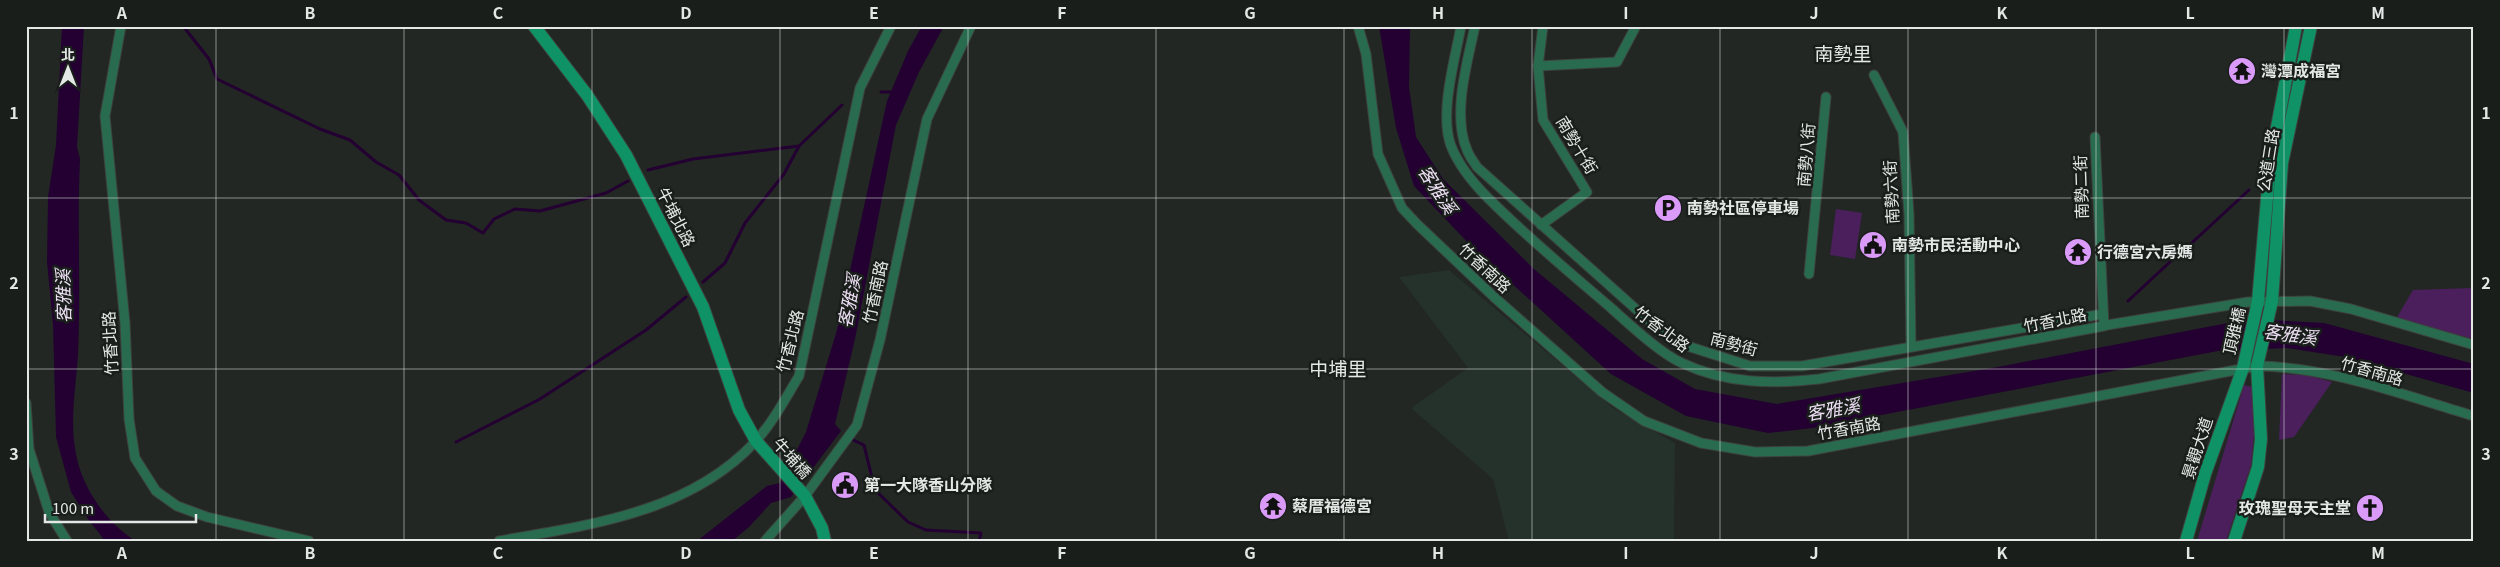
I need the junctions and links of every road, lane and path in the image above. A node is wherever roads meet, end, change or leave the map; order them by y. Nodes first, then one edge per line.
1 (121, 26) edge
2 (534, 26) edge
3 (891, 26) edge
4 (971, 26) edge
5 (1358, 26) edge
6 (1461, 26) edge
7 (1475, 26) edge
8 (1543, 26) edge
9 (1636, 26) edge
10 (2296, 26) edge
11 (2311, 26) edge
12 (1538, 66) junction
13 (1874, 75) dead end
14 (1826, 97) dead end
15 (2095, 137) dead end
16 (1541, 225) junction
17 (1809, 274) dead end
18 (2258, 301) junction
19 (2272, 301) junction
20 (2103, 314) junction
21 (2102, 326) junction
22 (1911, 345) junction
23 (2474, 345) edge
24 (2257, 366) junction
25 (2242, 368) junction
26 (26, 404) edge
27 (2474, 416) edge
28 (756, 441) junction
29 (805, 496) junction
30 (67, 541) edge
31 (309, 541) edge
32 (499, 541) edge
33 (766, 541) edge
34 (825, 541) edge
35 (2186, 541) edge
36 (2234, 541) edge

1 - 31 street, 竹香北路
2 - 28 street, 牛埔北路
3 - 28 street, 竹香北路
4 - 29 street, 竹香南路
5 - 25 street, 竹香南路
6 - 21 street, 竹香北路
7 - 16 street, 南勢街
8 - 12 street, 南勢十街
9 - 12 street
10 - 18 street, 公道三路
11 - 19 street, 公道三路
12 - 16 street, 南勢十街
13 - 22 street, 南勢六街
14 - 17 street, 南勢八街
15 - 20 street, 南勢二街
16 - 22 street, 南勢街
18 - 19 street, 竹香北路
18 - 21 street, 竹香北路
18 - 25 street, 頂雅橋
19 - 23 street, 竹香北路
19 - 24 street, 頂雅橋
20 - 21 street, 南勢二街
20 - 22 street, 南勢街
24 - 25 street, 竹香南路
24 - 27 street, 竹香南路
24 - 36 street
25 - 35 street, 景觀大道
26 - 30 street
28 - 29 street, 牛埔橋
28 - 32 street, 竹香北路
29 - 33 street, 竹香南路
29 - 34 street

